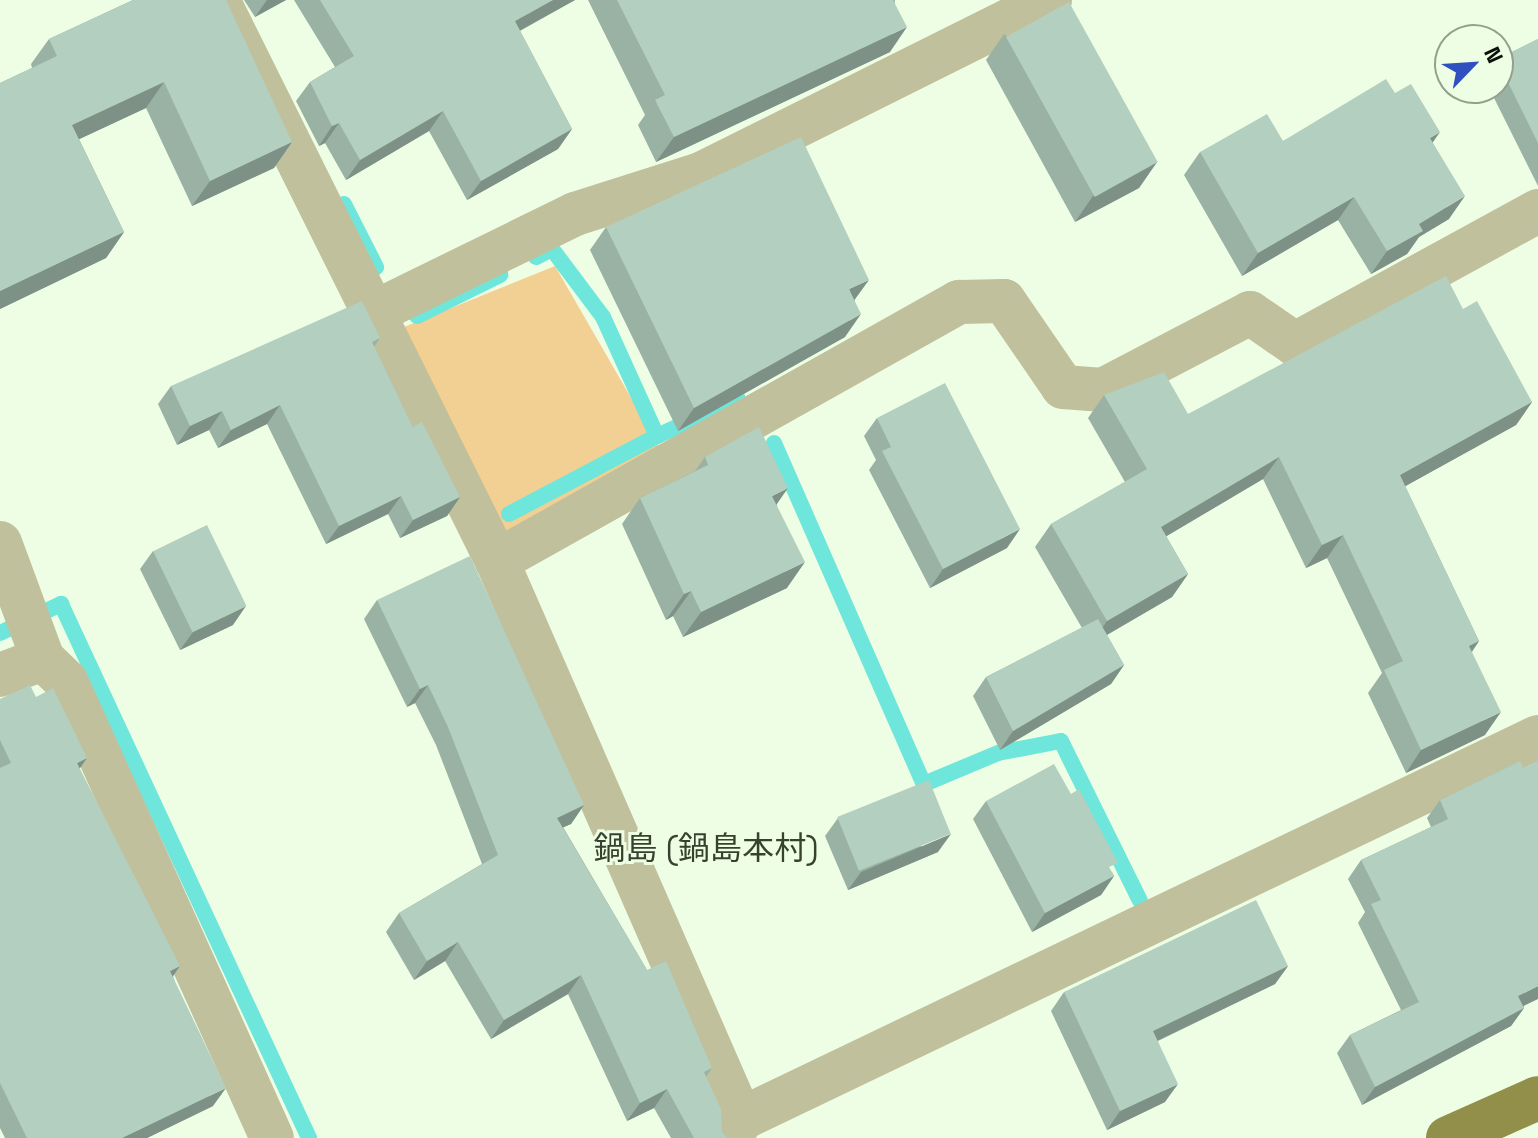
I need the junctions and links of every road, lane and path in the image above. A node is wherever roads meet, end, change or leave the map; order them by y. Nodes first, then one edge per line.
1 (218, 0) edge
2 (1050, 0) edge
3 (1538, 211) edge
4 (373, 313) junction
5 (0, 543) edge
6 (497, 561) junction
7 (43, 659) junction
8 (0, 675) edge
9 (1538, 737) edge
10 (1538, 1098) edge
11 (736, 1128) edge
12 (269, 1137) edge
13 (1448, 1138) edge

1 - 4 street
2 - 4 street
3 - 6 street
4 - 6 street
5 - 7 street
6 - 11 street
7 - 8 street
7 - 12 street
9 - 11 street
10 - 13 main road

